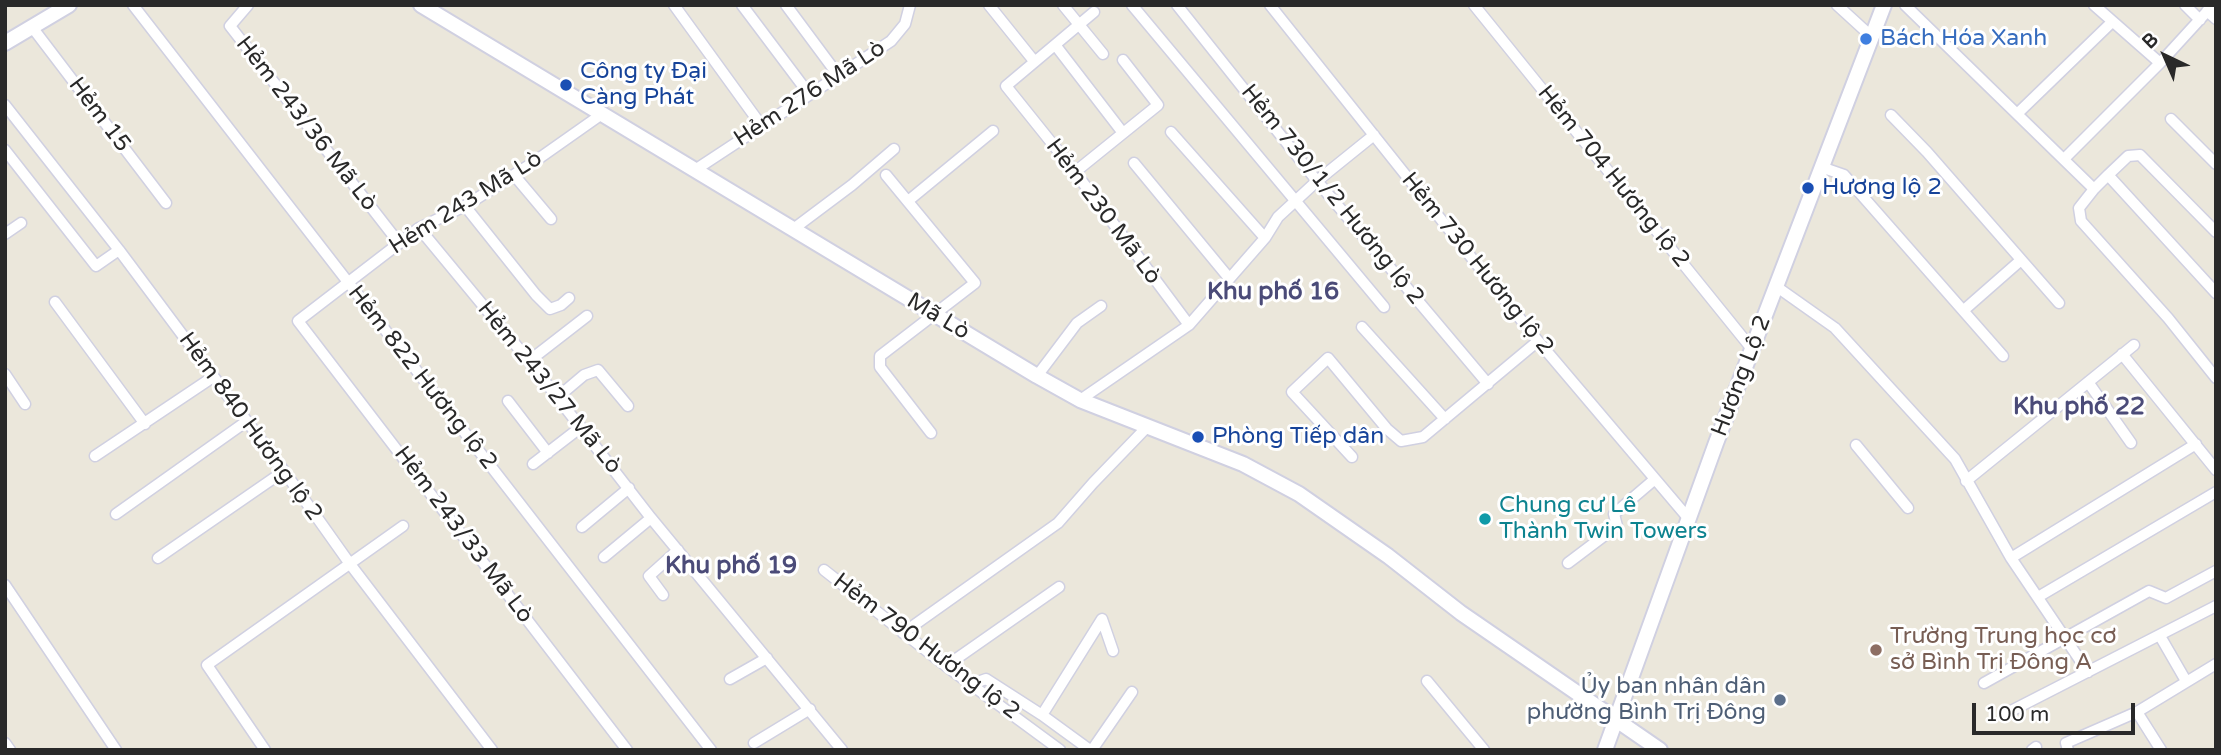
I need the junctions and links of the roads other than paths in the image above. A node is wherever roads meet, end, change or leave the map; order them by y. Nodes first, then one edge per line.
1 (69, 5) edge
2 (133, 5) edge
3 (248, 5) edge
4 (421, 5) edge
5 (674, 5) edge
6 (742, 5) edge
7 (786, 5) edge
8 (910, 5) edge
9 (989, 5) edge
10 (1063, 5) edge
11 (1132, 5) edge
12 (1177, 5) edge
13 (1270, 5) edge
14 (1474, 5) edge
15 (1837, 5) edge
16 (1884, 5) edge
17 (1905, 5) edge
18 (2094, 5) edge
19 (2185, 5) edge
20 (2210, 8) edge
21 (1094, 12) dead end
22 (2216, 19) edge
23 (2200, 20) junction
24 (2112, 22) junction
25 (1079, 24) junction
26 (33, 27) junction
27 (1872, 37) junction
28 (5, 43) edge
29 (1056, 46) junction
30 (1103, 54) dead end
31 (1123, 60) dead end
32 (1034, 61) junction
33 (2160, 63) junction
34 (838, 75) junction
35 (808, 94) junction
36 (5, 105) edge
37 (602, 114) junction
38 (2017, 114) junction
39 (1891, 115) dead end
40 (2171, 119) dead end
41 (761, 125) junction
42 (993, 131) dead end
43 (1171, 132) dead end
44 (1123, 133) junction
45 (1374, 135) junction
46 (894, 149) dead end
47 (5, 150) edge
48 (2064, 159) junction
49 (1134, 163) dead end
50 (2216, 164) edge
51 (1821, 167) junction
52 (695, 170) junction
53 (1075, 172) junction
54 (514, 175) junction
55 (886, 175) dead end
56 (2108, 175) junction
57 (1317, 181) junction
58 (2094, 189) junction
59 (1295, 200) junction
60 (908, 201) junction
61 (166, 203) dead end
62 (465, 206) junction
63 (551, 219) dead end
64 (21, 223) dead end
65 (419, 228) junction
66 (792, 230) junction
67 (2216, 232) edge
68 (5, 234) edge
69 (1265, 238) junction
70 (399, 243) junction
71 (119, 250) junction
72 (2021, 260) junction
73 (1229, 278) junction
74 (347, 283) junction
75 (1777, 287) junction
76 (2216, 293) edge
77 (569, 298) dead end
78 (55, 302) dead end
79 (2059, 303) dead end
80 (1101, 306) dead end
81 (1384, 307) dead end
82 (1964, 310) junction
83 (587, 316) dead end
84 (934, 316) junction
85 (298, 321) joint
86 (1189, 325) junction
87 (1362, 327) dead end
88 (1538, 341) junction
89 (2134, 345) dead end
90 (1752, 349) junction
91 (2122, 354) junction
92 (2003, 356) dead end
93 (529, 361) junction
94 (5, 374) edge
95 (1037, 376) junction
96 (213, 377) junction
97 (2216, 378) edge
98 (2088, 382) junction
99 (1488, 384) junction
100 (558, 397) junction
101 (1080, 400) junction
102 (508, 401) dead end
103 (25, 404) dead end
104 (628, 405) dead end
105 (1445, 419) junction
106 (247, 421) junction
107 (145, 424) junction
108 (581, 427) junction
109 (1147, 427) junction
110 (931, 433) dead end
111 (2131, 443) dead end
112 (2196, 444) junction
113 (1856, 445) dead end
114 (548, 453) junction
115 (95, 456) dead end
116 (1352, 457) dead end
117 (533, 464) dead end
118 (2216, 470) edge
119 (284, 471) junction
120 (1655, 479) junction
121 (1966, 481) junction
122 (629, 488) junction
123 (2216, 492) edge
124 (1908, 508) dead end
125 (116, 514) dead end
126 (651, 519) junction
127 (1689, 519) junction
128 (403, 526) dead end
129 (582, 527) dead end
130 (678, 550) junction
131 (604, 557) dead end
132 (158, 558) dead end
133 (2011, 558) junction
134 (1568, 563) dead end
135 (350, 564) junction
136 (824, 570) dead end
137 (2216, 571) edge
138 (5, 585) edge
139 (1059, 587) dead end
140 (663, 595) dead end
141 (2038, 597) junction
142 (2216, 606) edge
143 (902, 633) junction
144 (2160, 636) junction
145 (2064, 639) junction
146 (1113, 651) dead end
147 (767, 657) junction
148 (2216, 664) edge
149 (946, 666) junction
150 (2088, 672) junction
151 (730, 679) dead end
152 (1427, 681) dead end
153 (2186, 681) junction
154 (1984, 683) dead end
155 (972, 684) junction
156 (1132, 692) dead end
157 (810, 709) junction
158 (2137, 712) junction
159 (2007, 713) dead end
160 (1042, 715) junction
161 (1616, 722) junction
162 (5, 743) edge
163 (754, 743) dead end
164 (2067, 746) edge
165 (1651, 748) edge
166 (2156, 748) edge
167 (10, 750) edge
168 (116, 750) edge
169 (265, 750) edge
170 (492, 750) edge
171 (627, 750) edge
172 (711, 750) edge
173 (842, 750) edge
174 (1060, 750) edge
175 (1091, 750) edge
176 (1483, 750) edge
177 (1605, 750) edge

1 - 26 main road
2 - 74 street, Hẻm 822 Hương lộ 2
3 - 70 street, Hẻm 243/36 Mã Lò
4 - 37 main road, Mã Lò
5 - 41 street
6 - 35 street
7 - 34 street
8 - 34 street, Hẻm 276 Mã Lò
9 - 32 street
10 - 25 street
11 - 59 street
12 - 57 street, Hẻm 730/1/2 Hương lộ 2
13 - 45 street, Hẻm 730 Hương lộ 2
14 - 90 street, Hẻm 704 Hương lộ 2
15 - 27 street
16 - 27 main road, Hương Lộ 2
17 - 38 street
18 - 24 street
19 - 23 street
20 - 22 street
20 - 23 street
21 - 25 street, Hẻm 230 Mã Lò
23 - 33 street
24 - 33 street
24 - 38 street
25 - 29 street, Hẻm 230 Mã Lò
25 - 30 street
26 - 28 main road
26 - 61 street, Hẻm 15
27 - 51 main road, Hương Lộ 2
29 - 32 street, Hẻm 230 Mã Lò
29 - 44 street
31 - 44 street
32 - 53 street, Hẻm 230 Mã Lò
33 - 48 street
34 - 35 street, Hẻm 276 Mã Lò
35 - 41 street, Hẻm 276 Mã Lò
36 - 71 street, Hẻm 840 Hương lộ 2
37 - 52 main road, Mã Lò
37 - 54 street, Hẻm 243 Mã Lò
38 - 48 street
39 - 72 street
40 - 50 street
41 - 52 street, Hẻm 276 Mã Lò
42 - 60 street
43 - 69 street
44 - 53 street
45 - 57 street
45 - 88 street, Hẻm 730 Hương lộ 2
46 - 66 street
47 - 71 street
48 - 58 street
49 - 73 street
51 - 75 main road, Hương Lộ 2
51 - 82 street
52 - 66 main road, Mã Lò
53 - 86 street, Hẻm 230 Mã Lò
54 - 62 street, Hẻm 243 Mã Lò
54 - 63 street
55 - 60 street
56 - 58 street
56 - 67 street
56 - 76 street
57 - 59 street
57 - 99 street, Hẻm 730/1/2 Hương lộ 2
58 - 97 street
59 - 69 street
59 - 81 street
60 - 84 street
62 - 65 street, Hẻm 243 Mã Lò
62 - 77 street
64 - 68 street
65 - 70 street, Hẻm 243 Mã Lò
65 - 93 street, Hẻm 243/27 Mã Lò
66 - 84 main road, Mã Lò
69 - 73 street
70 - 74 street, Hẻm 243 Mã Lò
71 - 96 street, Hẻm 840 Hương lộ 2
72 - 79 street
72 - 82 street
73 - 86 street
74 - 85 street, Hẻm 243 Mã Lò
74 - 172 street, Hẻm 822 Hương lộ 2
75 - 90 main road, Hương Lộ 2
75 - 121 street
78 - 107 street
80 - 95 street
82 - 92 street
83 - 93 street
84 - 95 main road, Mã Lò
84 - 110 street
85 - 171 street, Hẻm 243/33 Mã Lò
86 - 101 street
87 - 105 street
88 - 99 street
88 - 120 street, Hẻm 730 Hương lộ 2
89 - 91 street
90 - 127 main road, Hương Lộ 2
91 - 98 street
91 - 112 street
93 - 100 street, Hẻm 243/27 Mã Lò
94 - 103 street
95 - 101 main road, Mã Lò
96 - 106 street, Hẻm 840 Hương lộ 2
96 - 107 street
98 - 111 street
98 - 121 street
99 - 105 street
100 - 104 street
100 - 108 street, Hẻm 243/27 Mã Lò
101 - 109 main road, Mã Lò
102 - 114 street
105 - 116 street
106 - 119 street, Hẻm 840 Hương lộ 2
106 - 125 street
107 - 115 street
108 - 114 street
108 - 122 street, Hẻm 243/27 Mã Lò
109 - 143 street
109 - 161 main road, Mã Lò
112 - 118 street
112 - 133 street
113 - 124 street
114 - 117 street
119 - 132 street
119 - 135 street, Hẻm 840 Hương lộ 2
120 - 127 street, Hẻm 730 Hương lộ 2
120 - 134 street
121 - 133 street
122 - 126 street, Hẻm 243/27 Mã Lò
122 - 129 street
123 - 141 street
126 - 130 street, Hẻm 243/27 Mã Lò
126 - 131 street
127 - 161 main road, Hương Lộ 2
128 - 135 street
130 - 140 street
130 - 147 street, Hẻm 243/27 Mã Lò
133 - 141 street
135 - 169 street
135 - 170 street, Hẻm 840 Hương lộ 2
136 - 143 street, Hẻm 790 Hương lộ 2
137 - 145 street
138 - 168 street
139 - 149 street
141 - 145 street
142 - 144 street
143 - 149 street, Hẻm 790 Hương lộ 2
144 - 150 street
144 - 153 street
145 - 150 street
145 - 154 street
146 - 160 street
147 - 151 street
147 - 157 street, Hẻm 243/27 Mã Lò
148 - 153 street
149 - 155 street, Hẻm 790 Hương lộ 2
150 - 159 street
152 - 176 street
153 - 158 street
155 - 160 street
155 - 174 street, Hẻm 790 Hương lộ 2
156 - 175 street
157 - 163 street
157 - 173 street, Hẻm 243/27 Mã Lò
158 - 164 street
158 - 166 street
160 - 175 street
161 - 165 main road, Mã Lò
161 - 177 main road, Hương Lộ 2
162 - 167 street

